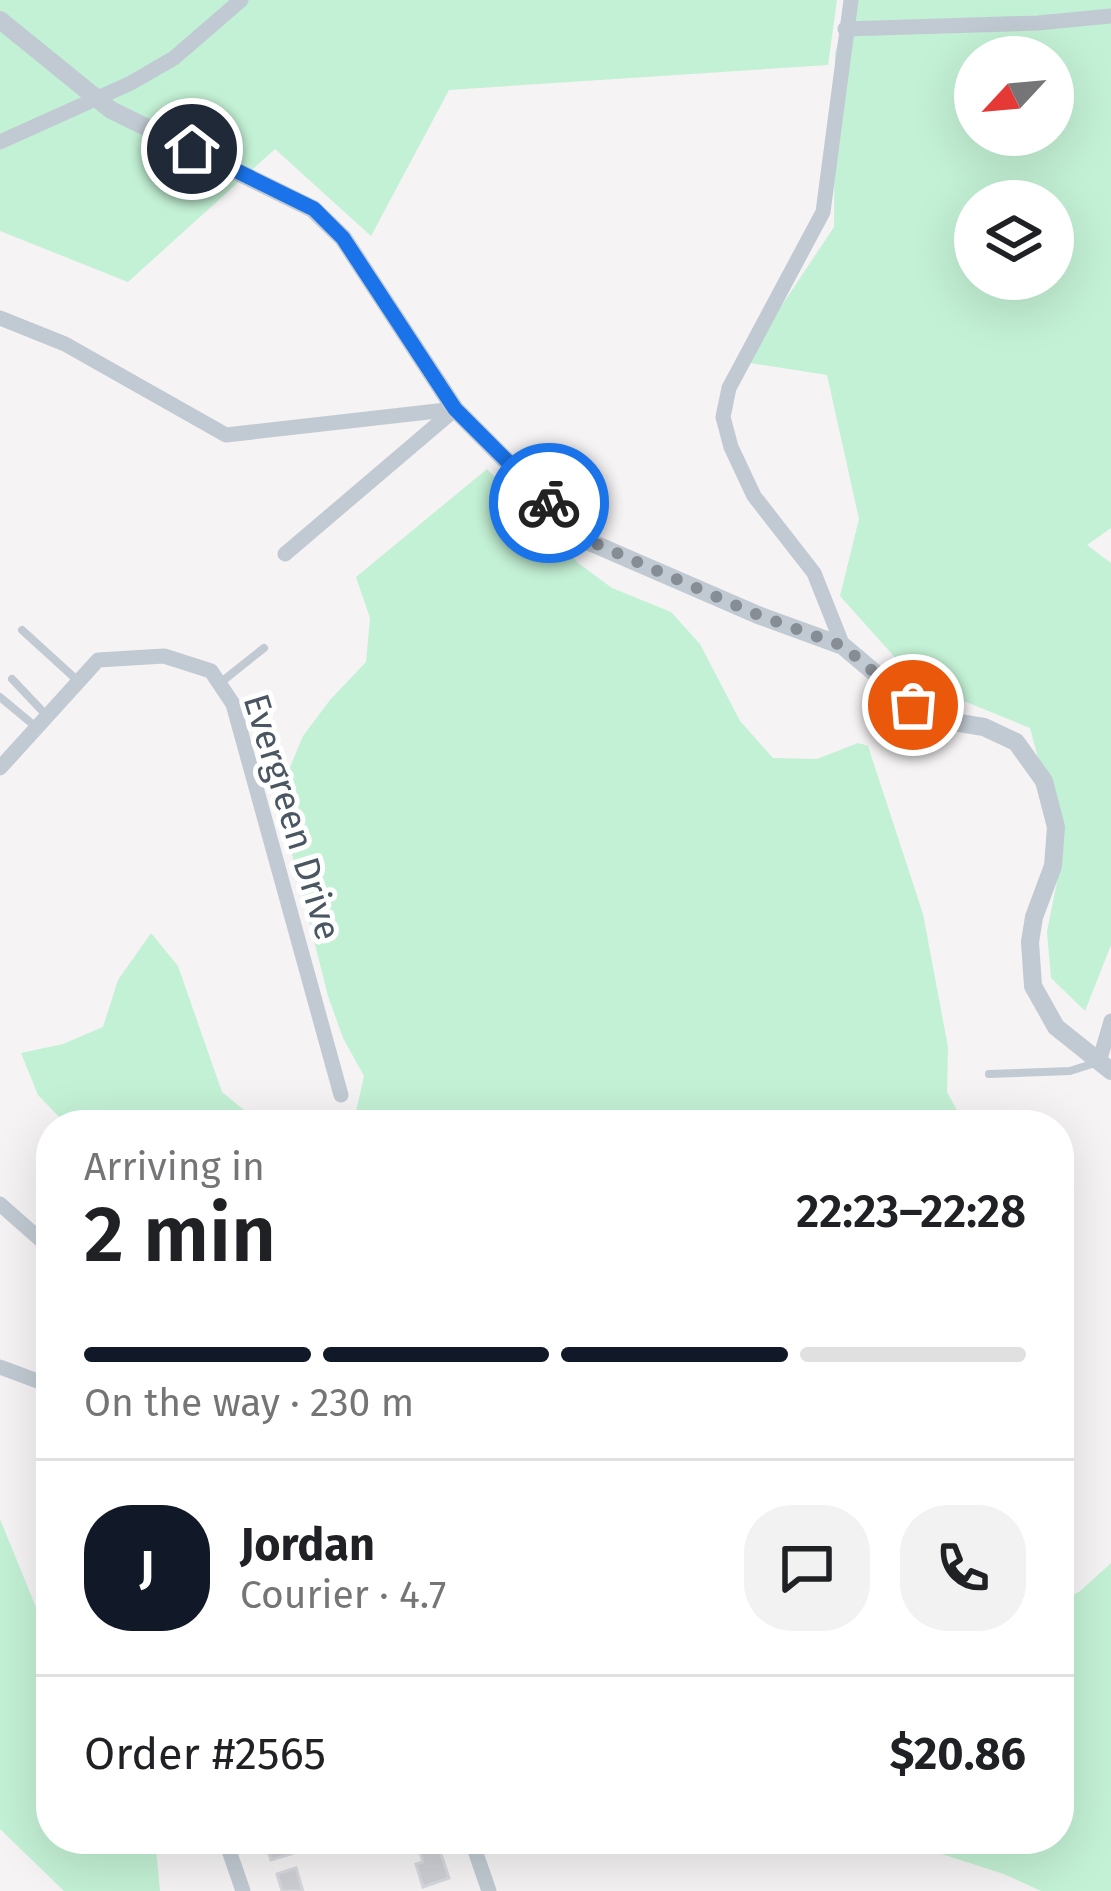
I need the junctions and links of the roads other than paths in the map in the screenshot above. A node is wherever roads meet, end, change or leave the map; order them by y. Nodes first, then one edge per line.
1 (241, 0) edge
2 (851, 0) edge
3 (1111, 16) edge
4 (0, 20) edge
5 (845, 29) junction
6 (0, 142) edge
7 (0, 318) edge
8 (455, 409) junction
9 (285, 554) dead end
10 (22, 630) dead end
11 (843, 646) junction
12 (264, 648) dead end
13 (12, 679) dead end
14 (78, 681) junction
15 (219, 684) junction
16 (0, 697) edge
17 (42, 721) junction
18 (0, 768) edge
19 (1111, 1022) edge
20 (1105, 1066) edge
21 (989, 1074) dead end
22 (341, 1095) dead end
23 (0, 1204) edge
24 (36, 1236) edge
25 (0, 1367) edge
26 (36, 1380) edge
27 (230, 1854) edge
28 (475, 1854) edge
29 (243, 1891) edge
30 (489, 1891) edge

1 - 6 street, bridge
2 - 5 street
3 - 5 street
4 - 8 street
5 - 11 street
7 - 8 street
8 - 9 street
8 - 11 street
10 - 14 lane
11 - 20 street
12 - 15 lane
13 - 17 lane
14 - 15 street, Evergreen Drive
14 - 17 street, Evergreen Drive
15 - 22 street, Evergreen Drive
16 - 17 lane
17 - 18 street, Evergreen Drive
19 - 20 street
20 - 21 lane
23 - 24 street
25 - 26 street
27 - 29 street
28 - 30 street

